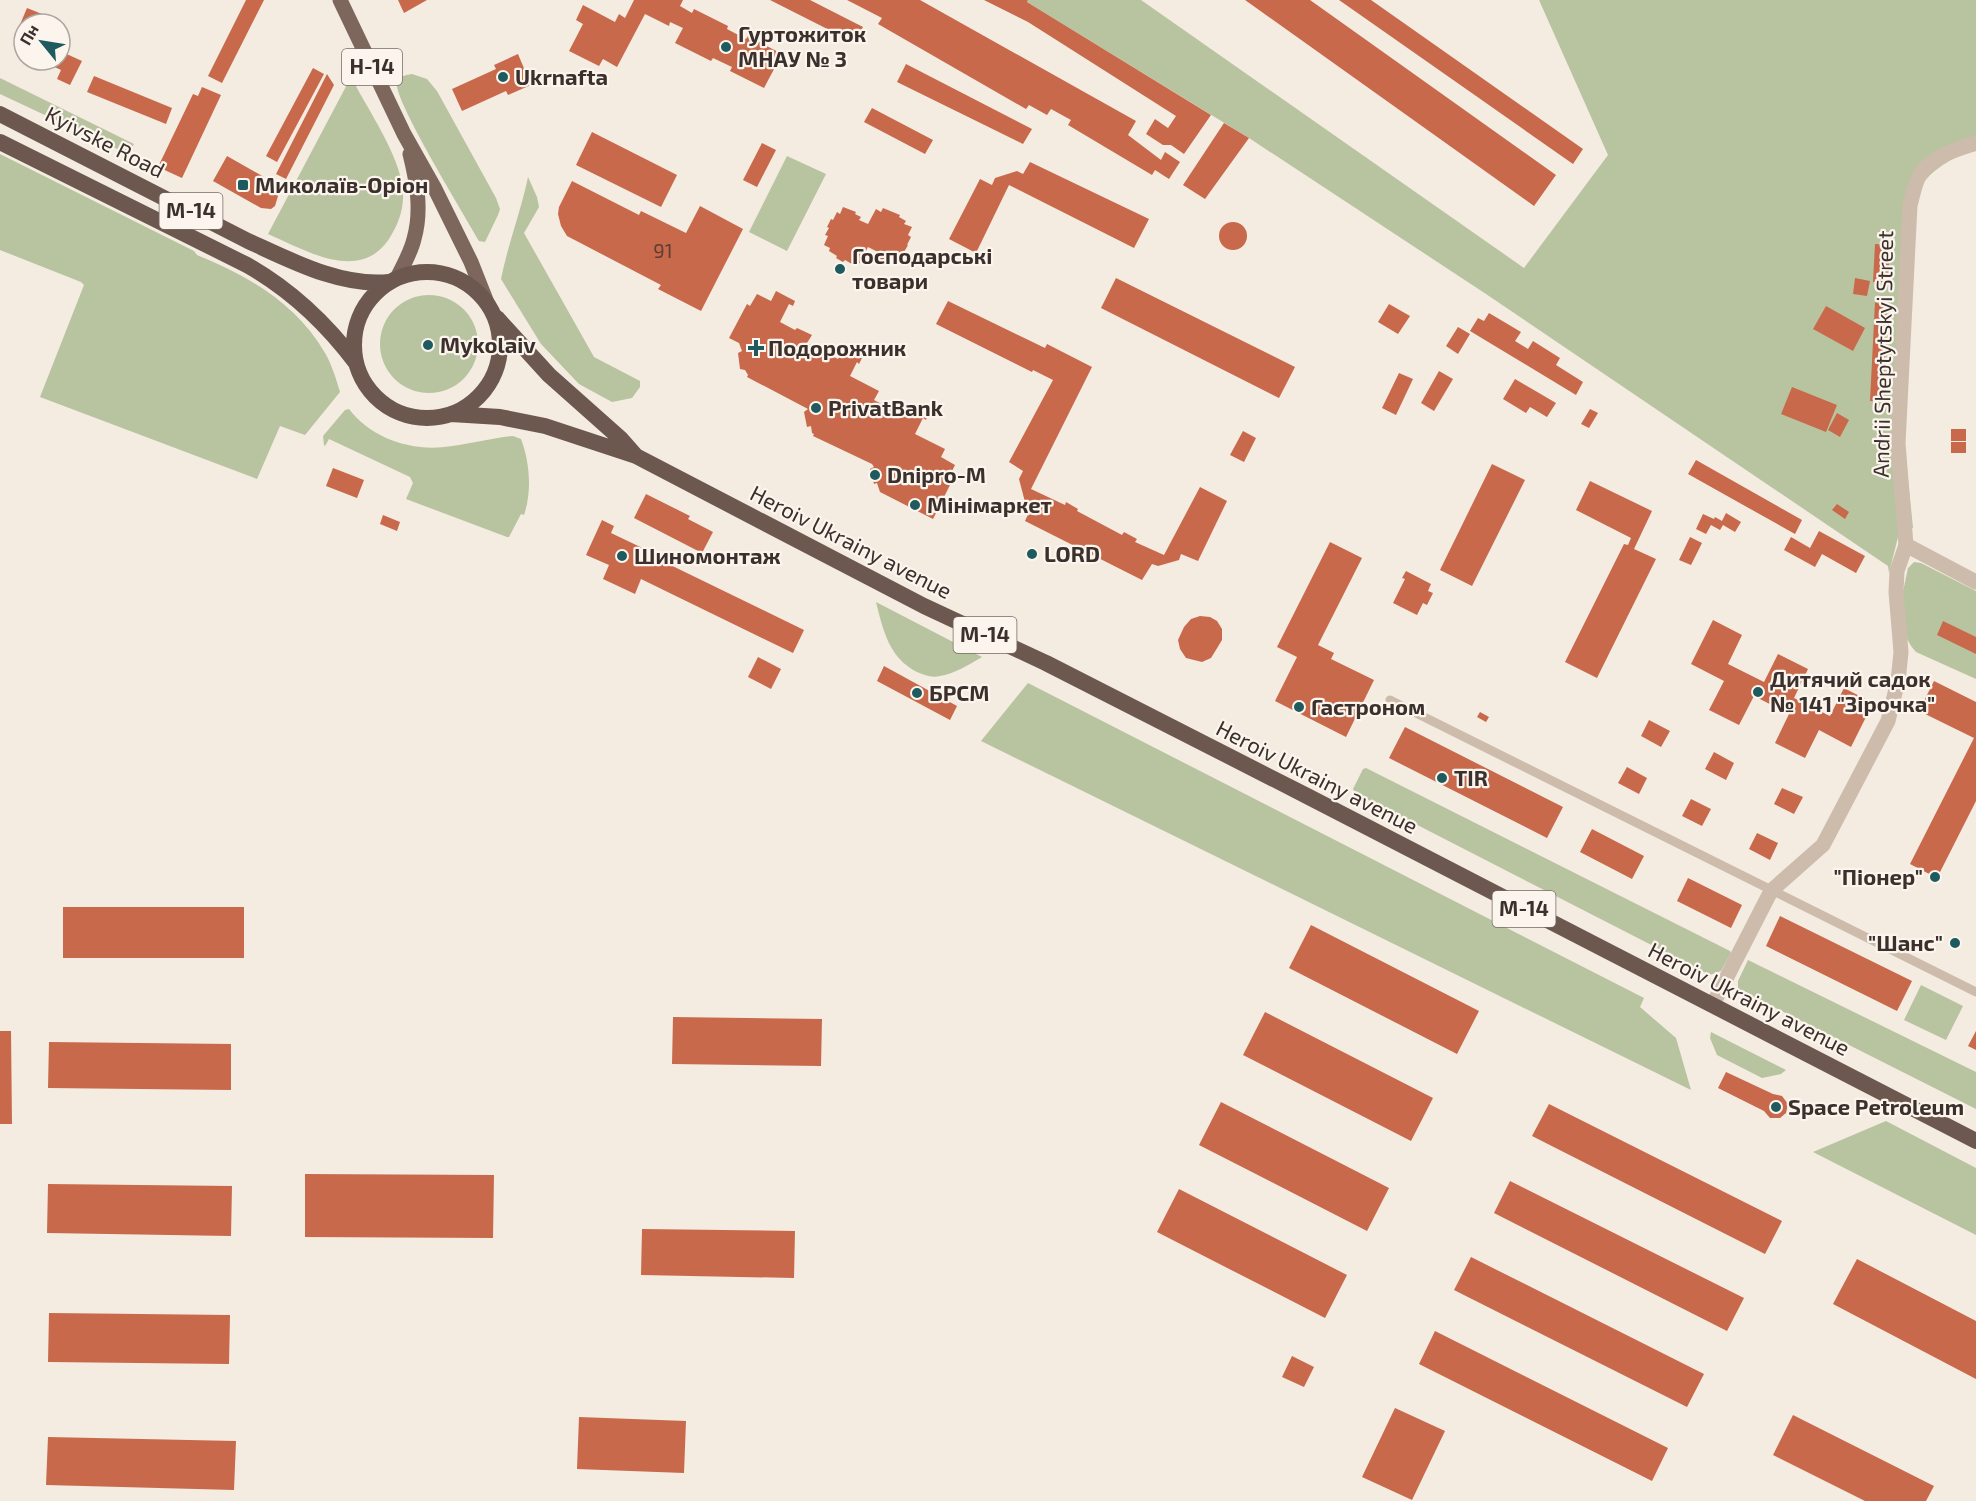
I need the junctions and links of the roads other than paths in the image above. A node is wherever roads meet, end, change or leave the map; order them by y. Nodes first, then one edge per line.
1 (340, 0) edge
2 (0, 114) edge
3 (404, 134) junction
4 (0, 142) edge
5 (1976, 143) edge
6 (393, 280) junction
7 (491, 309) junction
8 (357, 364) junction
9 (451, 414) junction
10 (636, 456) junction
11 (1906, 545) junction
12 (1976, 582) edge
13 (1389, 700) dead end
14 (1771, 891) junction
15 (1976, 992) edge
16 (1713, 1004) junction
17 (1976, 1141) edge

1 - 3 main road, Н-14
2 - 6 highway, Kyivske Road / М-14
3 - 6 main road
3 - 7 main road
4 - 8 highway, Kyivske Road / М-14
5 - 11 street, Andrii Sheptytskyi Street
6 - 7 highway, М-14
6 - 8 highway
7 - 9 highway
7 - 10 highway, Heroiv Ukrainy avenue / М-14
8 - 9 highway, М-14
9 - 10 highway, Heroiv Ukrainy avenue / М-14
10 - 16 highway, Heroiv Ukrainy avenue / М-14
11 - 12 street
11 - 14 street, Andrii Sheptytskyi Street
13 - 14 lane
14 - 15 lane
14 - 16 street
16 - 17 highway, Heroiv Ukrainy avenue / М-14

